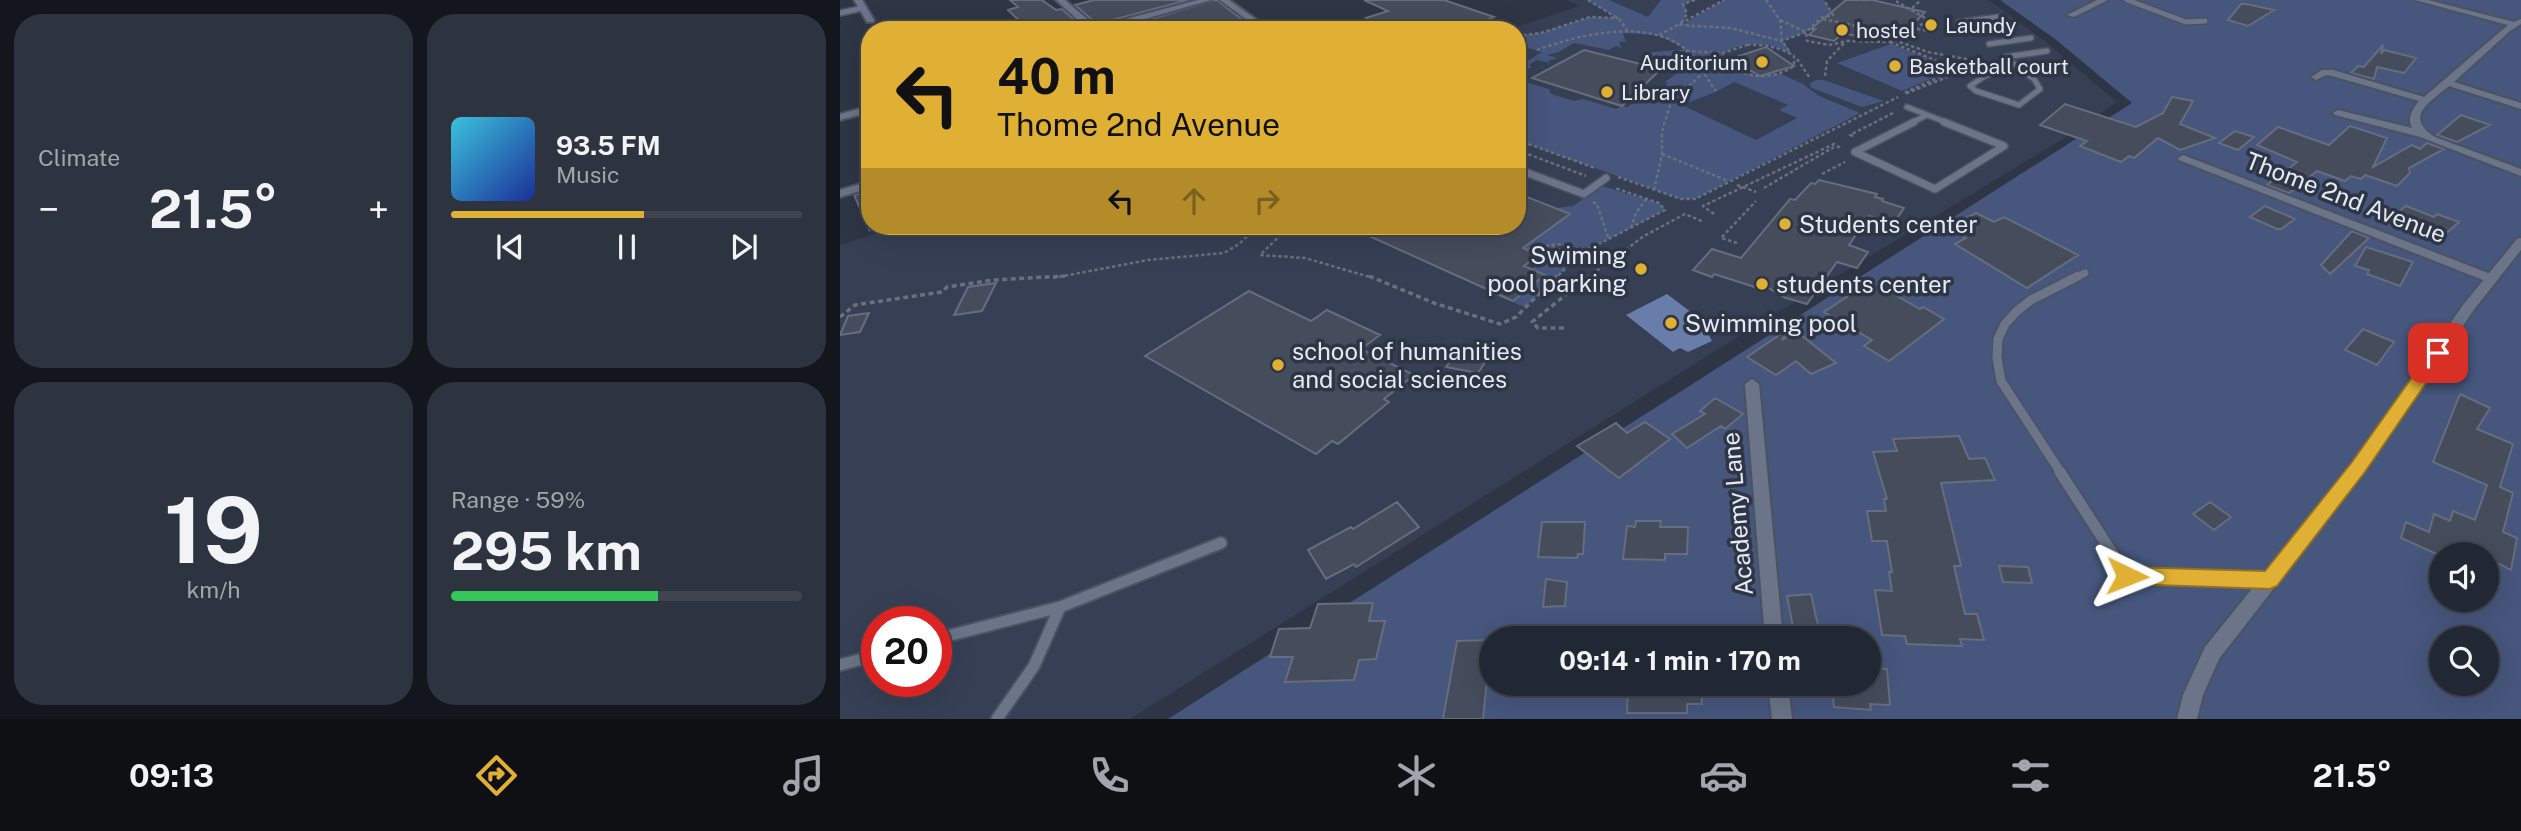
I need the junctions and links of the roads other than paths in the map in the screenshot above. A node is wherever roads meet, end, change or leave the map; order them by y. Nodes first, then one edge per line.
1 (1063, 0) edge
2 (1207, 0) edge
3 (1224, 0) edge
4 (2088, 0) edge
5 (2127, 0) edge
6 (2419, 0) edge
7 (2101, 1) edge
8 (861, 4) edge
9 (840, 13) edge
10 (2071, 15) dead end
11 (1998, 17) dead end
12 (870, 20) dead end
13 (1085, 21) edge
14 (1128, 21) edge
15 (1252, 21) edge
16 (2205, 21) dead end
17 (1959, 22) dead end
18 (2517, 25) edge
19 (2011, 28) dead end
20 (1974, 32) dead end
21 (2031, 38) dead end
22 (1989, 44) dead end
23 (2047, 51) dead end
24 (2005, 57) dead end
25 (2014, 64) dead end
26 (2021, 70) dead end
27 (2316, 76) dead end
28 (2448, 83) junction
29 (2426, 100) junction
30 (2521, 106) edge
31 (1907, 107) road end
32 (861, 111) edge
33 (2338, 113) dead end
34 (1927, 115) junction
35 (840, 117) edge
36 (2422, 134) junction
37 (2183, 158) dead end
38 (1526, 172) edge
39 (2521, 173) edge
40 (1605, 175) road end
41 (861, 187) edge
42 (840, 194) edge
43 (2521, 242) edge
44 (2085, 273) dead end
45 (2492, 279) junction
46 (1752, 384) dead end
47 (1221, 543) dead end
48 (2270, 580) junction
49 (1060, 607) junction
50 (1773, 626) edge
51 (952, 635) edge
52 (861, 659) edge
53 (840, 665) edge
54 (1780, 696) edge
55 (997, 719) edge
56 (1782, 719) edge
57 (2187, 719) edge

1 - 13 street
2 - 14 street
3 - 15 street
4 - 7 lane
5 - 16 lane
6 - 18 street
7 - 10 street
8 - 9 lane
8 - 12 street
11 - 17 lane
18 - 28 street
19 - 20 lane
21 - 22 lane
23 - 24 lane
25 - 26 lane
27 - 29 street
28 - 29 street
28 - 30 street
29 - 36 street
31 - 34 lane
32 - 35 street
33 - 36 street
34 - 34 lane
36 - 39 street
37 - 45 street, Thome 2nd Avenue
38 - 40 lane
41 - 42 street
43 - 45 street
44 - 48 lane
45 - 48 street
46 - 50 street, Academy Lane
47 - 49 lane
48 - 57 street
49 - 51 lane
49 - 55 lane
52 - 53 lane
54 - 56 street

